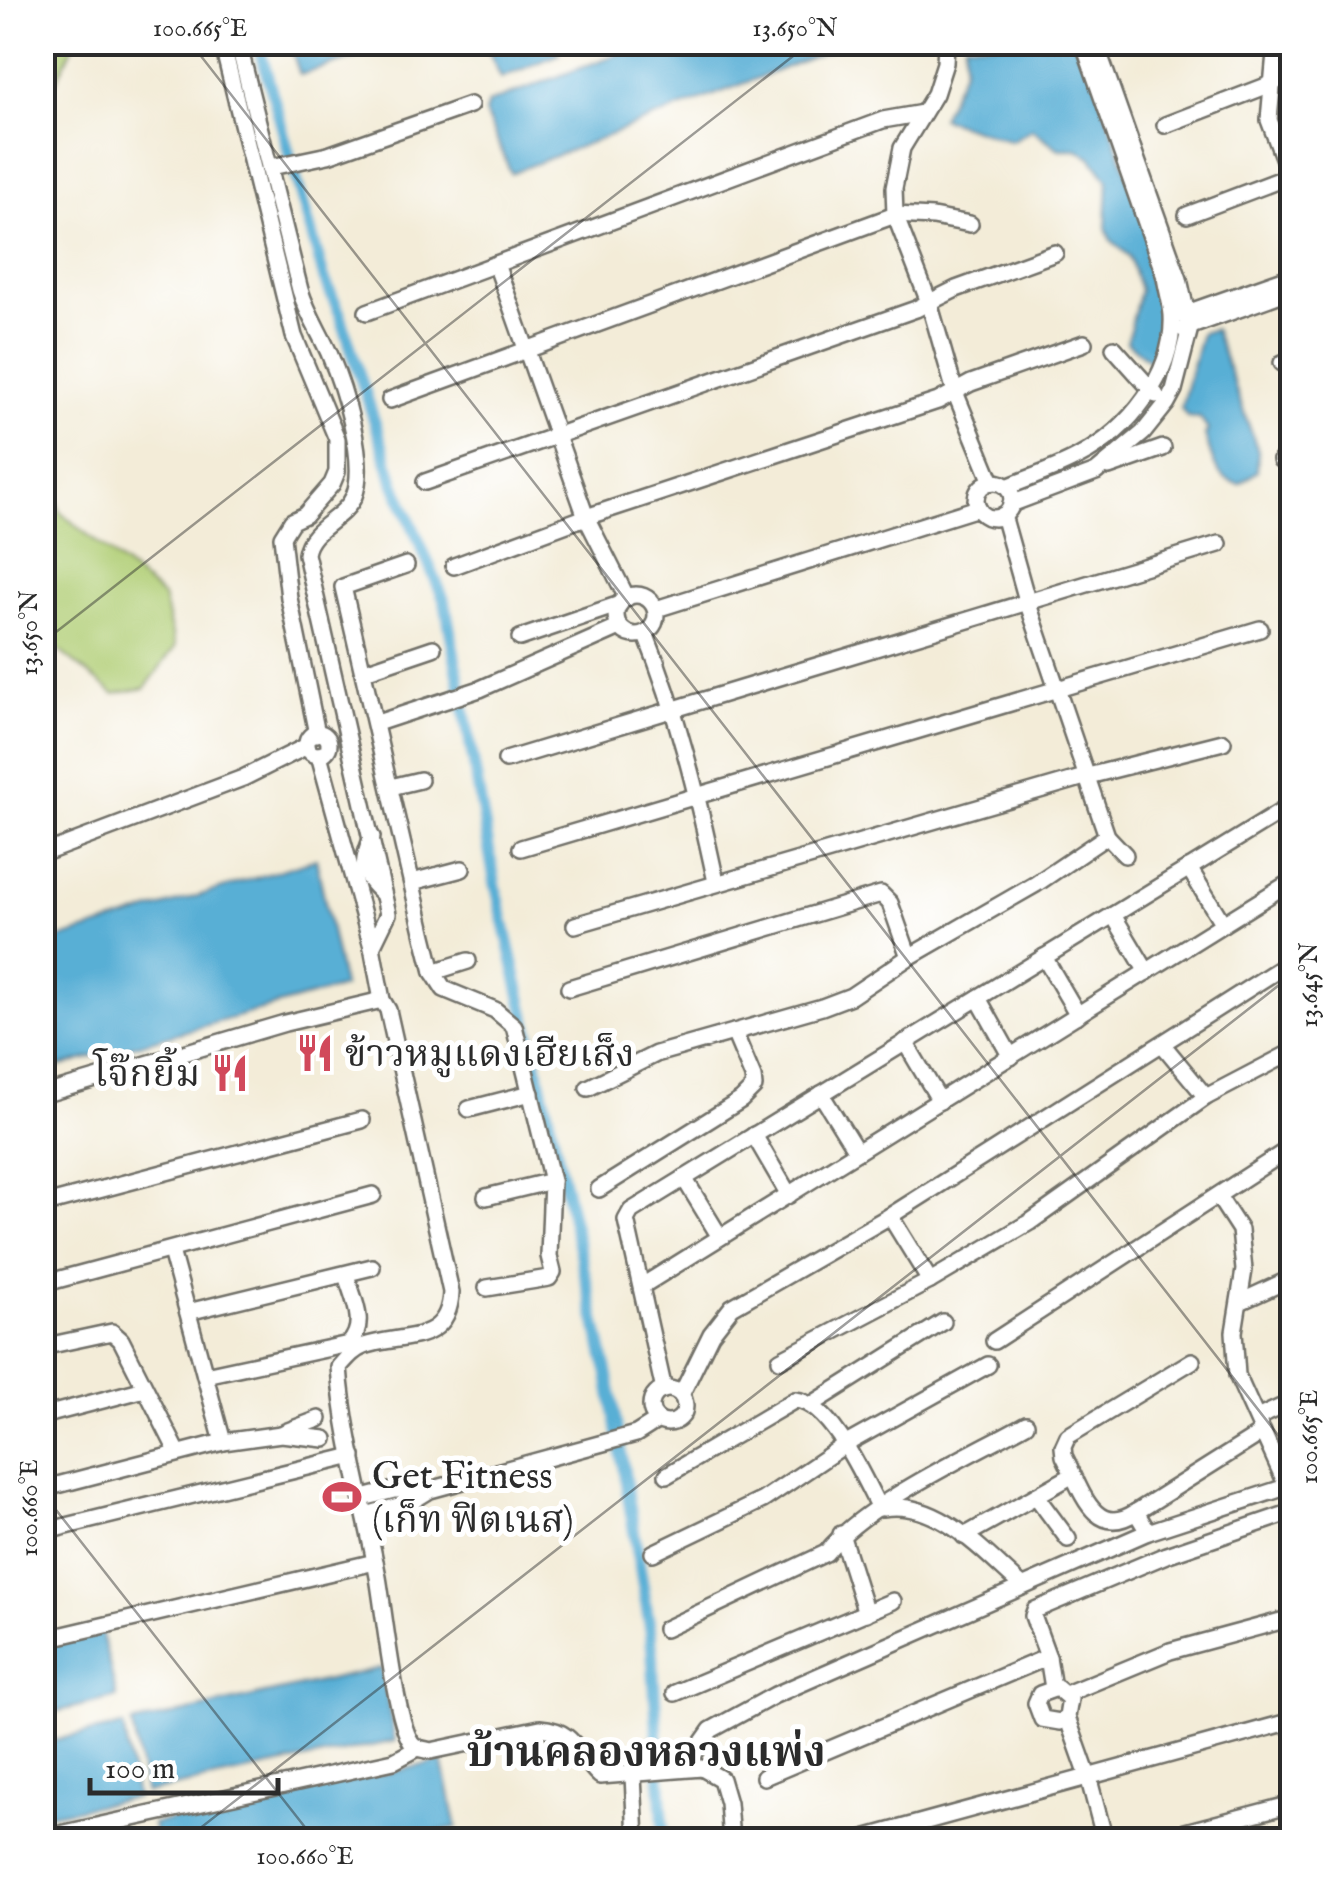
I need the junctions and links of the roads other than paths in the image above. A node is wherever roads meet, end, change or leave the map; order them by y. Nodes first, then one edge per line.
1 (222, 42) edge
2 (238, 42) edge
3 (946, 42) edge
4 (1082, 42) edge
5 (1095, 42) edge
6 (1276, 42) edge
7 (1292, 70) edge
8 (1274, 83) junction
9 (470, 104) dead end
10 (922, 114) junction
11 (1118, 124) junction
12 (1165, 125) dead end
13 (276, 166) junction
14 (1291, 178) edge
15 (895, 215) junction
16 (1187, 215) dead end
17 (970, 224) dead end
18 (1054, 253) dead end
19 (496, 264) junction
20 (1292, 276) edge
21 (1292, 290) edge
22 (929, 302) junction
23 (367, 312) dead end
24 (1189, 320) junction
25 (1171, 324) junction
26 (1084, 343) dead end
27 (1114, 348) dead end
28 (525, 350) junction
29 (1149, 390) junction
30 (955, 392) junction
31 (390, 400) dead end
32 (1167, 403) junction
33 (1126, 422) junction
34 (1143, 433) junction
35 (554, 435) junction
36 (1162, 448) dead end
37 (1096, 472) junction
38 (425, 482) dead end
39 (1000, 484) junction
40 (978, 508) junction
41 (1007, 510) junction
42 (586, 516) junction
43 (1219, 544) dead end
44 (406, 565) dead end
45 (454, 566) dead end
46 (624, 601) junction
47 (1028, 604) junction
48 (656, 610) junction
49 (620, 627) junction
50 (1260, 629) dead end
51 (645, 633) junction
52 (520, 638) dead end
53 (432, 648) dead end
54 (365, 671) junction
55 (1058, 690) junction
56 (674, 710) junction
57 (377, 723) junction
58 (1223, 742) dead end
59 (314, 745) junction
60 (506, 760) dead end
61 (1088, 776) junction
62 (420, 780) dead end
63 (391, 787) junction
64 (698, 795) junction
65 (1292, 805) edge
66 (1108, 836) junction
67 (521, 848) dead end
68 (42, 854) edge
69 (1125, 855) dead end
70 (1189, 868) junction
71 (462, 869) dead end
72 (1292, 881) edge
73 (412, 882) junction
74 (716, 882) junction
75 (1113, 914) junction
76 (1224, 924) junction
77 (575, 925) dead end
78 (372, 947) junction
79 (909, 957) junction
80 (1044, 957) junction
81 (1292, 960) edge
82 (468, 961) dead end
83 (433, 972) junction
84 (1147, 972) junction
85 (569, 988) dead end
86 (978, 998) junction
87 (382, 1000) junction
88 (1078, 1015) junction
89 (734, 1032) junction
90 (906, 1042) junction
91 (1163, 1045) junction
92 (1292, 1052) edge
93 (1010, 1057) junction
94 (588, 1088) dead end
95 (532, 1092) junction
96 (820, 1094) junction
97 (42, 1095) edge
98 (1206, 1097) junction
99 (940, 1100) junction
100 (468, 1109) dead end
101 (362, 1120) dead end
102 (754, 1135) junction
103 (1292, 1147) edge
104 (857, 1152) junction
105 (684, 1178) junction
106 (552, 1181) junction
107 (598, 1190) dead end
108 (789, 1194) junction
109 (373, 1196) dead end
110 (1218, 1196) junction
111 (486, 1197) dead end
112 (42, 1205) edge
113 (890, 1216) junction
114 (720, 1237) junction
115 (171, 1250) junction
116 (372, 1267) dead end
117 (346, 1275) junction
118 (1292, 1278) edge
119 (930, 1281) junction
120 (42, 1284) edge
121 (642, 1286) junction
122 (487, 1288) dead end
123 (1240, 1302) junction
124 (188, 1312) junction
125 (943, 1322) dead end
126 (994, 1340) dead end
127 (42, 1347) edge
128 (780, 1360) dead end
129 (1192, 1361) dead end
130 (988, 1365) dead end
131 (205, 1375) junction
132 (145, 1389) junction
133 (672, 1392) junction
134 (1292, 1402) edge
135 (811, 1405) junction
136 (42, 1416) edge
137 (331, 1416) junction
138 (658, 1420) junction
139 (1026, 1424) dead end
140 (1260, 1425) junction
141 (281, 1434) junction
142 (336, 1436) junction
143 (223, 1442) junction
144 (846, 1444) junction
145 (178, 1454) junction
146 (353, 1456) junction
147 (667, 1475) dead end
148 (1066, 1479) dead end
149 (1290, 1486) edge
150 (42, 1489) edge
151 (430, 1490) junction
152 (1036, 1496) junction
153 (362, 1498) junction
154 (879, 1508) junction
155 (1136, 1512) junction
156 (1292, 1512) edge
157 (366, 1515) junction
158 (42, 1532) edge
159 (1148, 1532) junction
160 (841, 1534) junction
161 (964, 1536) junction
162 (1068, 1540) dead end
163 (653, 1553) dead end
164 (375, 1562) junction
165 (1022, 1586) junction
166 (893, 1601) dead end
167 (866, 1612) junction
168 (1292, 1618) edge
169 (664, 1629) dead end
170 (42, 1640) edge
171 (1048, 1657) junction
172 (1060, 1691) junction
173 (675, 1692) dead end
174 (1068, 1717) junction
175 (1292, 1721) edge
176 (418, 1748) junction
177 (677, 1769) junction
178 (637, 1775) junction
179 (1088, 1776) junction
180 (764, 1777) dead end
181 (1292, 1804) edge
182 (42, 1838) edge
183 (636, 1840) edge
184 (730, 1840) edge
185 (857, 1840) edge
186 (1105, 1840) edge
187 (1155, 1840) edge

1 - 59 street
2 - 13 street
3 - 10 street
4 - 11 street
5 - 11 street
6 - 8 street
7 - 8 street
8 - 12 street
8 - 14 street
9 - 13 street
10 - 15 street
10 - 19 street
11 - 24 street
11 - 25 street
13 - 78 street
14 - 16 street
15 - 17 street
15 - 22 street
15 - 28 street
18 - 22 street
19 - 23 street
19 - 28 street
20 - 24 street
21 - 24 street
22 - 30 street
22 - 35 street
24 - 25 street
24 - 32 street
25 - 29 street
26 - 30 street
27 - 29 street
28 - 31 street
28 - 35 street
29 - 32 street
29 - 33 street
30 - 39 street
30 - 42 street
32 - 34 street
33 - 34 street
33 - 39 street
34 - 37 street
35 - 38 street
35 - 42 street
36 - 37 street
37 - 41 street
39 - 40 street
39 - 41 street
40 - 41 street
40 - 48 street
41 - 47 street
42 - 45 street
42 - 46 street
43 - 47 street
44 - 54 street
46 - 48 street
46 - 49 street
46 - 52 street
47 - 55 street
47 - 56 street
48 - 51 street
49 - 51 street
49 - 57 street
50 - 55 street
51 - 56 street
53 - 54 street
54 - 57 street
55 - 61 street
55 - 64 street
56 - 60 street
56 - 64 street
57 - 63 street
58 - 61 street
59 - 68 street
59 - 78 street
61 - 66 street
61 - 74 street
62 - 63 street
63 - 73 street
64 - 67 street
64 - 74 street
65 - 70 street
66 - 69 street
66 - 79 street
70 - 75 street
70 - 76 street
71 - 73 street
72 - 76 street
73 - 83 street
74 - 77 street
75 - 80 street
75 - 84 street
76 - 84 street
78 - 87 street
79 - 85 street
79 - 89 street
80 - 86 street
80 - 88 street
81 - 91 street
82 - 83 street
83 - 95 street
84 - 88 street
86 - 90 street
86 - 93 street
87 - 97 street
87 - 137 street
88 - 93 street
89 - 94 street
89 - 107 street
90 - 96 street
90 - 99 street
91 - 98 street
91 - 113 street
92 - 98 street
93 - 99 street
95 - 100 street
95 - 106 street
96 - 102 street
96 - 104 street
98 - 119 street
99 - 104 street
101 - 112 street
102 - 105 street
102 - 108 street
103 - 110 street
104 - 108 street
105 - 114 street
105 - 121 street
106 - 111 street
106 - 122 street
108 - 114 street
109 - 115 street
110 - 123 street
110 - 126 street
113 - 119 street
113 - 133 street
114 - 121 street
115 - 120 street
115 - 124 street
116 - 117 street
117 - 124 street
117 - 131 street
118 - 123 street
119 - 128 street
121 - 133 street
123 - 140 street
124 - 131 street
125 - 135 street
127 - 132 street
129 - 155 street
130 - 144 street
131 - 143 street
132 - 136 street
132 - 145 street
133 - 138 street
133 - 138 street
134 - 140 street
135 - 144 street
135 - 147 street
137 - 141 street
137 - 142 street
138 - 151 street
139 - 154 street
140 - 149 street
140 - 155 street
141 - 142 street
141 - 143 street
142 - 146 street
143 - 145 street
144 - 154 street
144 - 163 street
145 - 150 street
146 - 153 street
146 - 158 street
148 - 152 street
149 - 159 street
151 - 153 street
151 - 157 street
152 - 161 street
152 - 162 street
153 - 157 street
154 - 160 street
154 - 161 street
155 - 159 street
156 - 171 street
157 - 164 street
159 - 165 street
160 - 167 street
160 - 169 street
161 - 165 street
164 - 170 street
164 - 176 street
165 - 177 street
166 - 167 street
167 - 173 street
168 - 172 street
171 - 172 street
171 - 180 street
172 - 174 street
172 - 174 street
174 - 179 street
175 - 179 street
176 - 178 street
176 - 182 street
177 - 178 street
177 - 184 street
178 - 183 street
179 - 185 street
179 - 186 street
181 - 187 street

